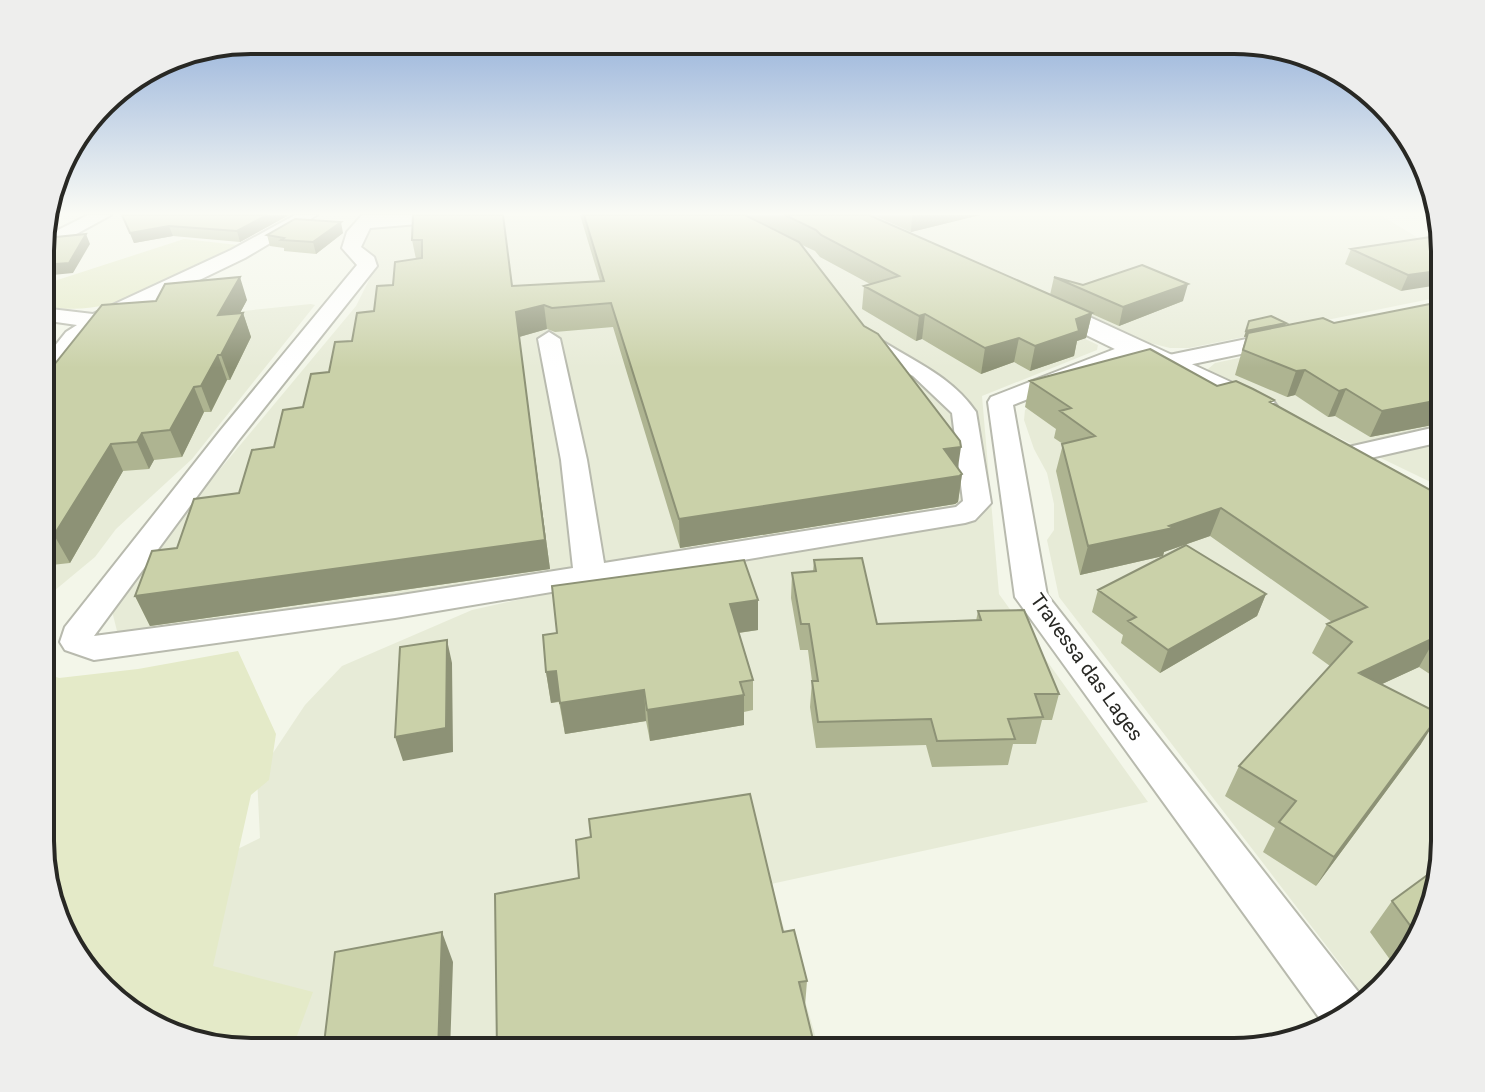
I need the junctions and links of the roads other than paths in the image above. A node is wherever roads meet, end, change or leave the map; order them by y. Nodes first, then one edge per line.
1 (213, 266) edge
2 (367, 266) edge
3 (1021, 294) edge
4 (845, 309) edge
5 (54, 316) edge
6 (96, 321) junction
7 (1307, 334) edge
8 (549, 339) dead end
9 (1138, 347) junction
10 (54, 362) edge
11 (1169, 362) junction
12 (1282, 418) edge
13 (1431, 436) edge
14 (1325, 439) edge
15 (1353, 454) junction
16 (1392, 473) edge
17 (590, 576) junction
18 (1340, 1007) edge

1 - 6 street
2 - 17 street
3 - 9 main road
4 - 17 street
5 - 6 street
6 - 10 street
7 - 11 street
8 - 17 street
9 - 11 main road
9 - 18 street, Travessa das Lages
11 - 12 main road
13 - 15 street
14 - 15 main road
15 - 16 main road

